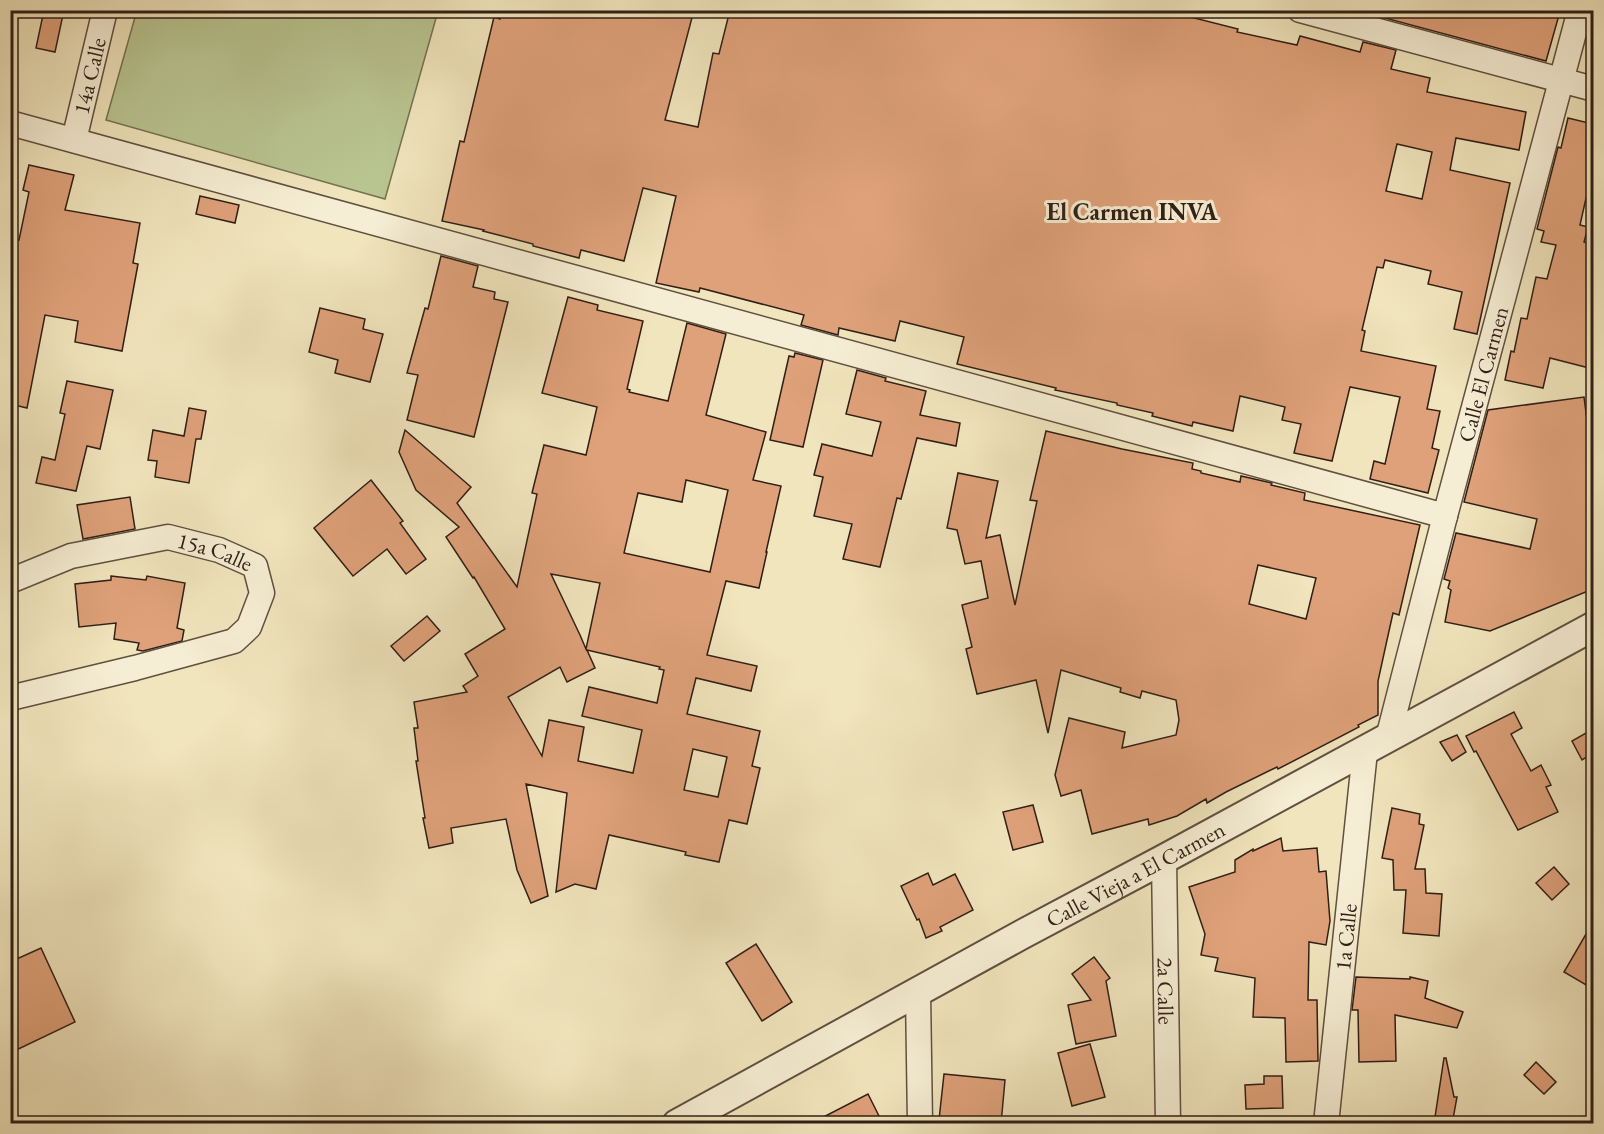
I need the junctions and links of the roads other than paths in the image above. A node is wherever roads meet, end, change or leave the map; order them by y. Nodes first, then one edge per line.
1 (105, 10) edge
2 (1300, 10) edge
3 (1580, 10) edge
4 (1561, 80) junction
5 (1593, 89) edge
6 (10, 123) edge
7 (74, 140) junction
8 (1444, 516) junction
9 (10, 581) edge
10 (1593, 626) edge
11 (10, 698) edge
12 (1376, 744) junction
13 (1164, 860) junction
14 (918, 992) junction
15 (677, 1124) edge
16 (920, 1124) edge
17 (1168, 1124) edge
18 (1326, 1124) edge

1 - 7 street, 14a Calle
2 - 4 street
3 - 4 street, Calle El Carmen
4 - 5 street
4 - 8 street, Calle El Carmen
6 - 7 street
7 - 8 street
8 - 12 street, Calle El Carmen
9 - 11 street, 15a Calle
10 - 12 street, Calle Vieja a El Carmen
12 - 13 street, Calle Vieja a El Carmen
12 - 18 street, 1a Calle
13 - 14 street, Calle Vieja a El Carmen
13 - 17 street, 2a Calle
14 - 15 street, Calle Vieja a El Carmen
14 - 16 street

